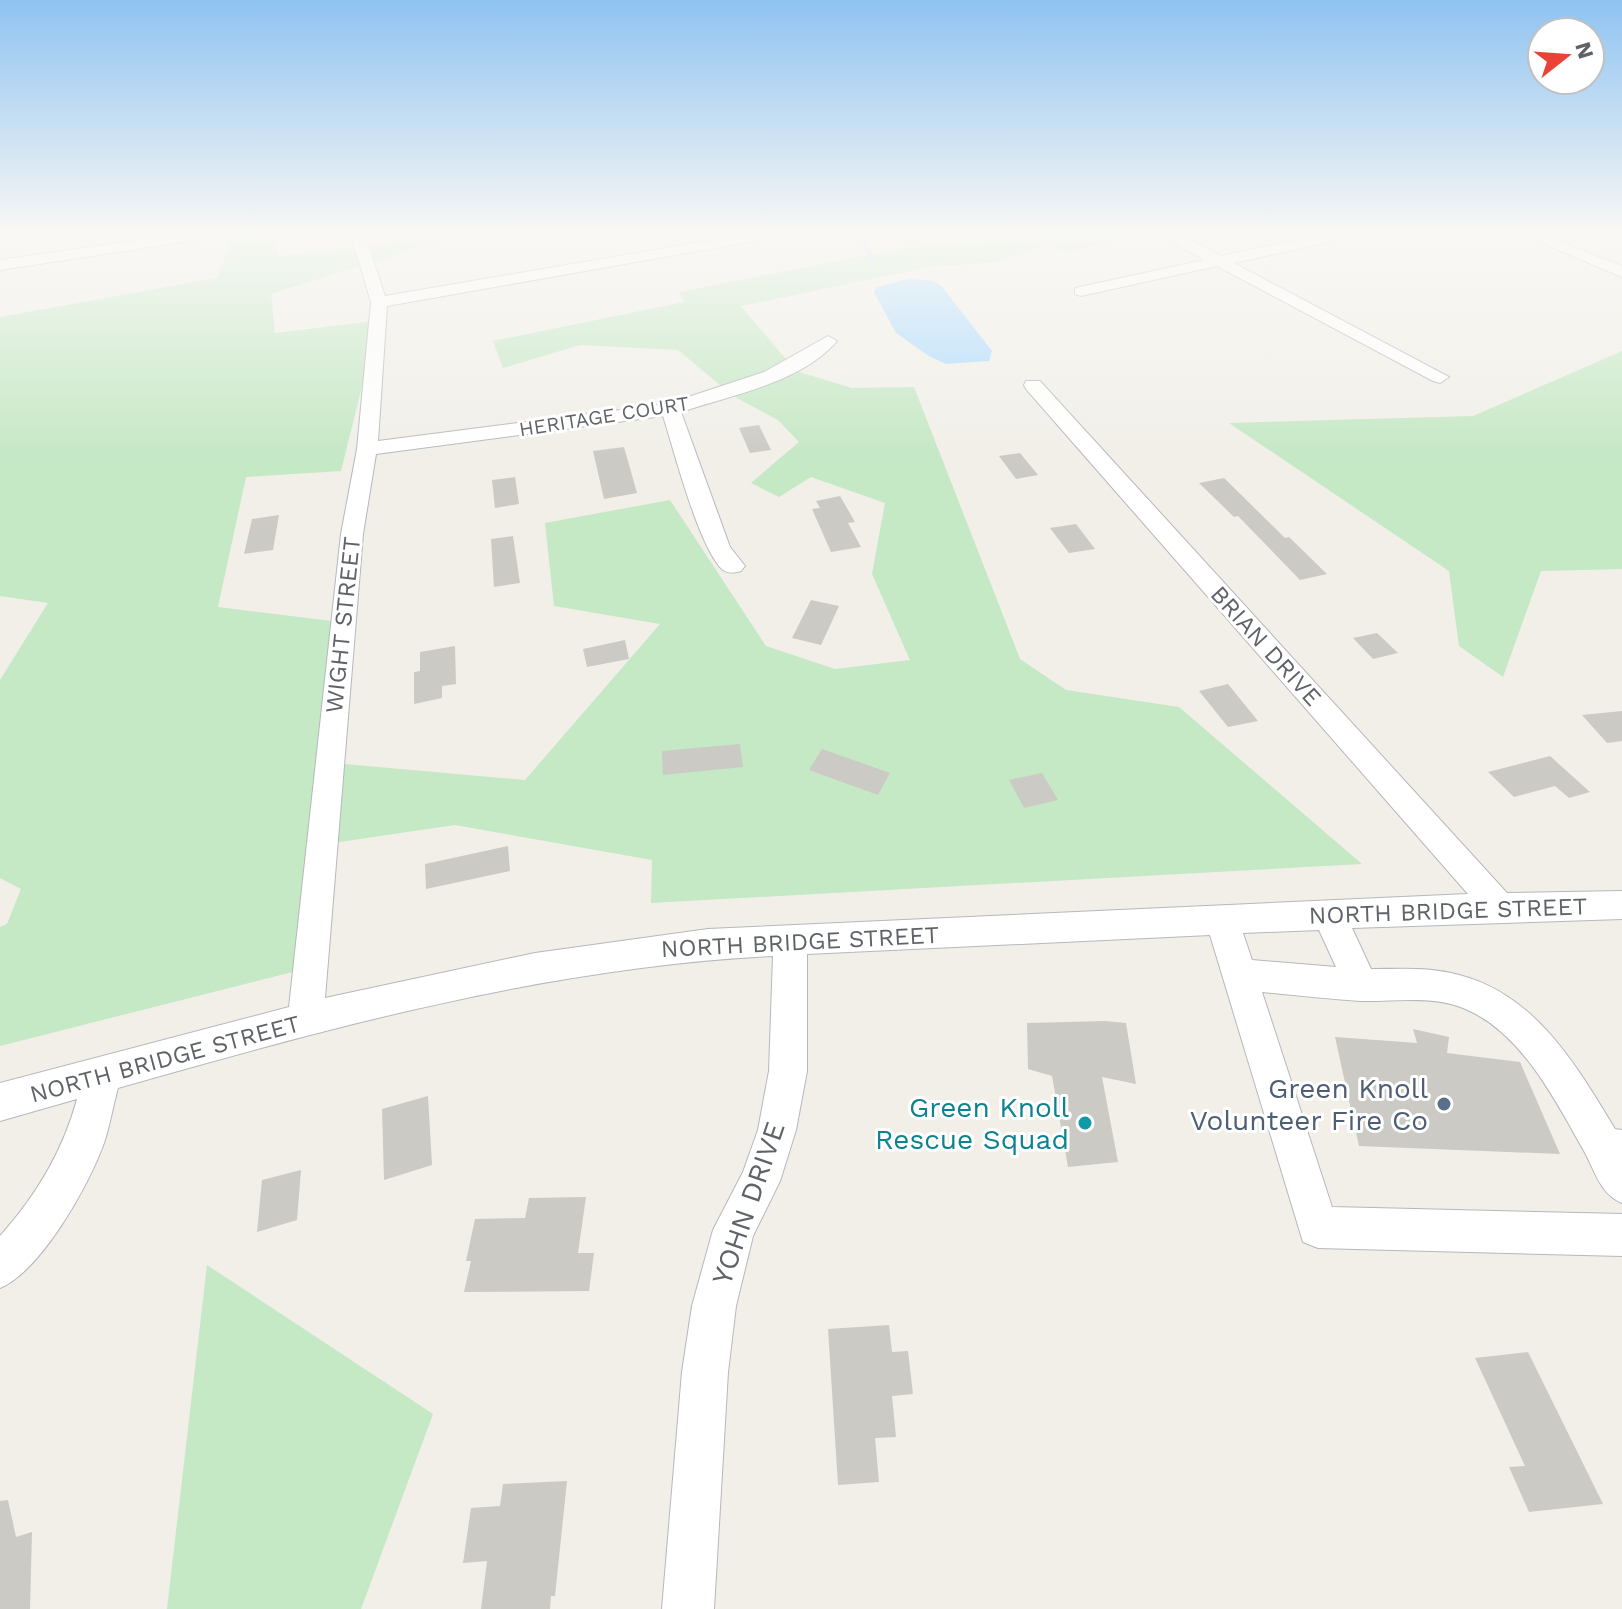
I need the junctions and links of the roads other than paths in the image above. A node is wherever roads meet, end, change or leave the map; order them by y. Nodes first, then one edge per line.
1 (379, 307) edge
2 (1304, 307) edge
3 (828, 341) dead end
4 (1440, 377) dead end
5 (1033, 385) dead end
6 (670, 409) junction
7 (367, 449) junction
8 (733, 566) dead end
9 (1499, 907) junction
10 (1621, 908) edge
11 (1329, 915) junction
12 (1222, 920) junction
13 (790, 941) junction
14 (1241, 975) junction
15 (1361, 985) junction
16 (305, 1022) junction
17 (103, 1074) junction
18 (0, 1102) edge
19 (1613, 1148) edge
20 (1622, 1183) edge
21 (1622, 1235) edge
22 (0, 1267) edge
23 (688, 1609) edge

1 - 7 street, WIGHT STREET
2 - 4 street
3 - 6 street, HERITAGE COURT
5 - 9 street, BRIAN DRIVE
6 - 7 street, HERITAGE COURT
6 - 8 street
7 - 16 street, WIGHT STREET
9 - 10 street, NORTH BRIDGE STREET
9 - 11 street, NORTH BRIDGE STREET
11 - 12 street, NORTH BRIDGE STREET
11 - 15 street
12 - 13 street, NORTH BRIDGE STREET
12 - 14 street
13 - 16 street, NORTH BRIDGE STREET
13 - 23 street, YOHN DRIVE
14 - 15 street
14 - 21 street
15 - 19 street
16 - 17 street, NORTH BRIDGE STREET
17 - 18 street, NORTH BRIDGE STREET
17 - 22 street
19 - 20 street

